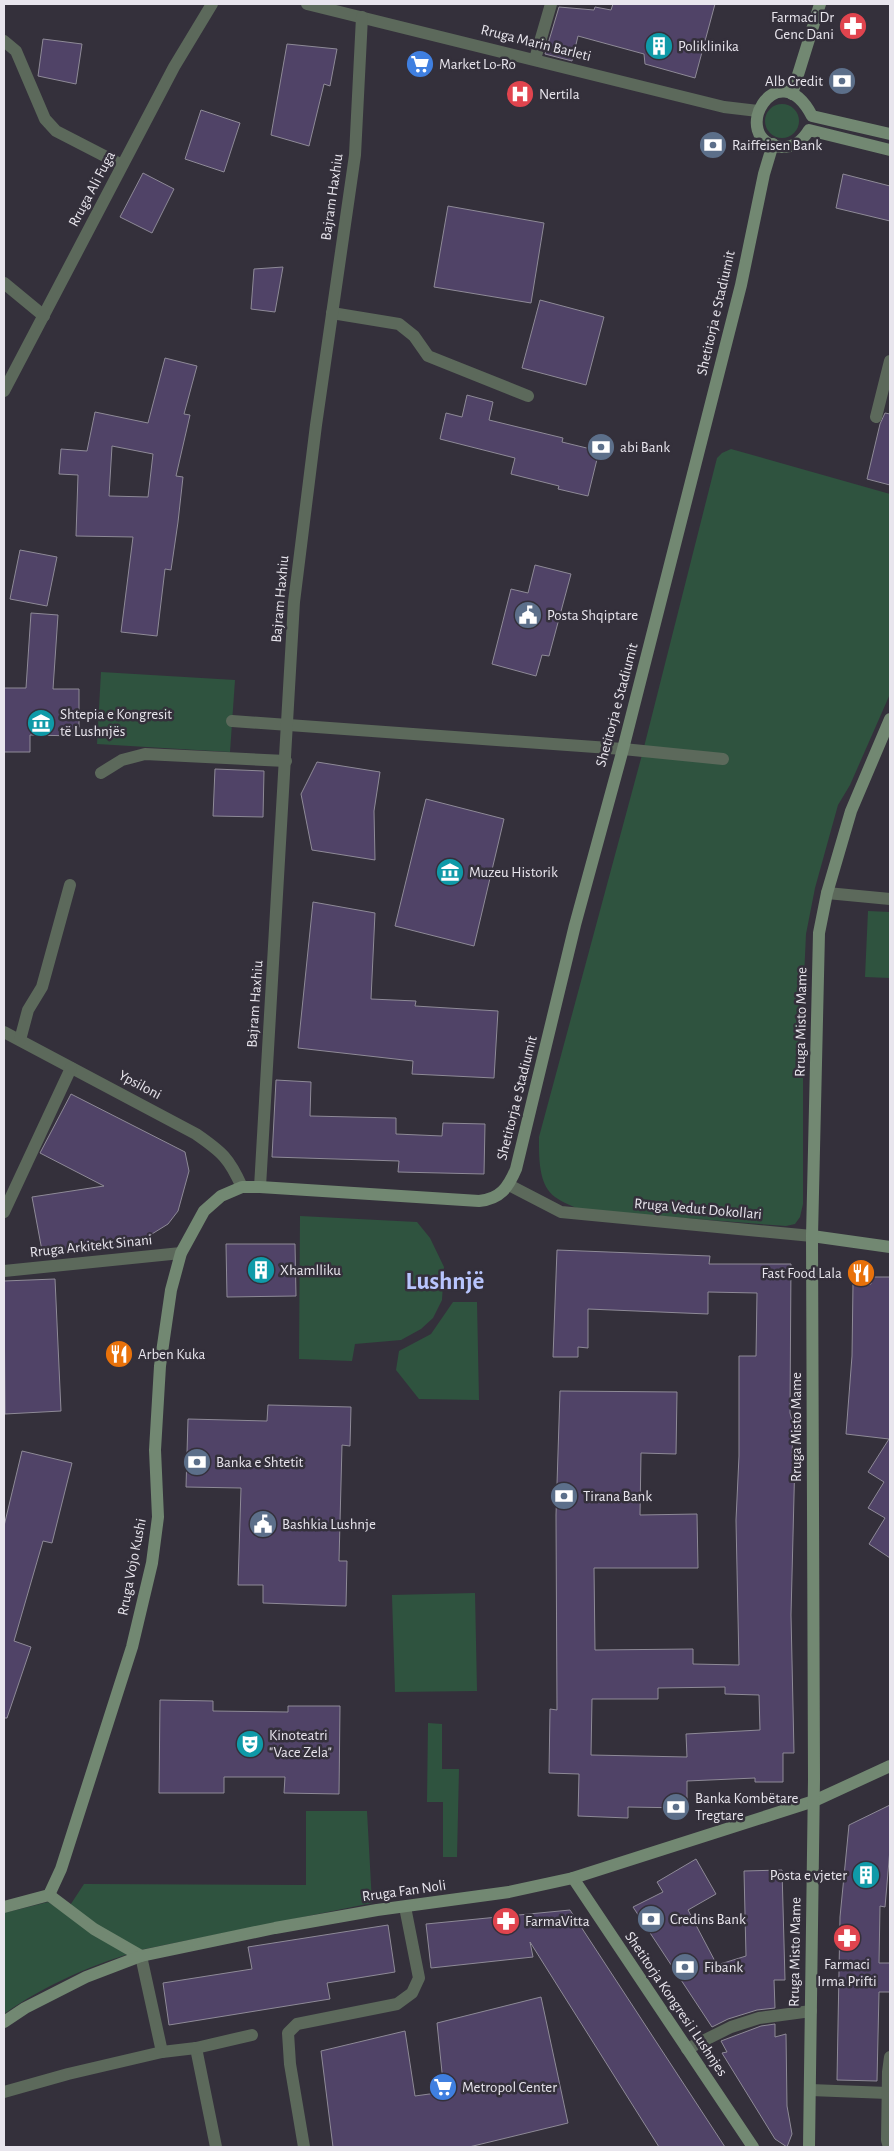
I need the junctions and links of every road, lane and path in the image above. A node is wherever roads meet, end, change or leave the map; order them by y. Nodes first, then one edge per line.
1 (212, 4) edge
2 (307, 4) edge
3 (551, 4) edge
4 (820, 4) edge
5 (362, 17) junction
6 (4, 41) edge
7 (535, 59) junction
8 (792, 94) junction
9 (758, 111) junction
10 (890, 134) edge
11 (773, 144) junction
12 (890, 150) edge
13 (122, 165) junction
14 (4, 283) edge
15 (332, 312) junction
16 (44, 316) junction
17 (890, 360) edge
18 (4, 391) edge
19 (528, 396) dead end
20 (876, 417) dead end
21 (890, 719) edge
22 (232, 722) dead end
23 (288, 725) junction
24 (623, 749) junction
25 (723, 759) dead end
26 (286, 761) junction
27 (101, 774) dead end
28 (70, 886) dead end
29 (827, 892) junction
30 (890, 899) edge
31 (4, 1032) edge
32 (20, 1040) junction
33 (72, 1068) junction
34 (509, 1185) junction
35 (260, 1186) junction
36 (242, 1187) junction
37 (4, 1212) edge
38 (812, 1236) junction
39 (890, 1247) edge
40 (181, 1253) junction
41 (4, 1271) edge
42 (890, 1766) edge
43 (814, 1801) junction
44 (573, 1878) junction
45 (49, 1895) junction
46 (4, 1907) edge
47 (405, 1907) junction
48 (141, 1956) junction
49 (811, 2011) junction
50 (4, 2022) edge
51 (252, 2035) dead end
52 (196, 2048) junction
53 (688, 2049) junction
54 (162, 2052) junction
55 (890, 2057) edge
56 (810, 2090) junction
57 (4, 2092) edge
58 (888, 2094) junction
59 (216, 2147) edge
60 (304, 2147) edge
61 (754, 2147) edge
62 (809, 2147) edge
63 (889, 2147) edge

1 - 13 street, Rruga Ali Fuga
2 - 5 street, Rruga Marin Barleti
3 - 7 street
4 - 8 main road
5 - 7 street, Rruga Marin Barleti
5 - 15 street, Bajram Haxhiu
6 - 13 street
7 - 9 street, Rruga Marin Barleti
8 - 9 main road
8 - 10 main road
9 - 11 main road
11 - 12 main road
11 - 24 main road, Shetitorja e Stadiumit
13 - 16 street, Rruga Ali Fuga
14 - 16 street
15 - 19 street
15 - 23 street, Bajram Haxhiu
16 - 18 street, Rruga Ali Fuga
17 - 20 street
21 - 29 main road, Rruga Misto Mame
22 - 23 street
23 - 24 street
23 - 26 street, Bajram Haxhiu
24 - 25 street
24 - 34 main road, Shetitorja e Stadiumit
26 - 27 street
26 - 35 street, Bajram Haxhiu
28 - 32 street
29 - 30 street
29 - 38 main road, Rruga Misto Mame
31 - 32 street, Ypsiloni
32 - 33 street, Ypsiloni
33 - 36 street, Ypsiloni
33 - 37 street
34 - 35 main road
34 - 38 street, Rruga Vedut Dokollari
35 - 36 main road, Rruga Vojo Kushi
36 - 40 main road, Rruga Vojo Kushi
38 - 39 main road, Rruga Vedut Dokollari
38 - 43 main road, Rruga Misto Mame
40 - 41 street, Rruga Arkitekt Sinani
40 - 45 main road, Rruga Vojo Kushi
42 - 43 main road, Rruga Fan Noli
43 - 44 main road, Rruga Fan Noli
43 - 49 main road, Rruga Misto Mame
44 - 47 main road, Rruga Fan Noli
44 - 53 main road, Shetitorja Kongresi i Lushnjes
45 - 46 main road
45 - 48 main road
47 - 48 main road, Rruga Fan Noli
47 - 60 street
48 - 50 main road, Rruga Fan Noli
48 - 54 street
49 - 53 street
49 - 56 main road, Rruga Misto Mame
51 - 52 street
52 - 54 street
52 - 59 street
53 - 61 main road, Shetitorja Kongresi i Lushnjes
54 - 57 street
55 - 58 street
56 - 58 street
56 - 62 main road, Rruga Misto Mame
58 - 63 street

